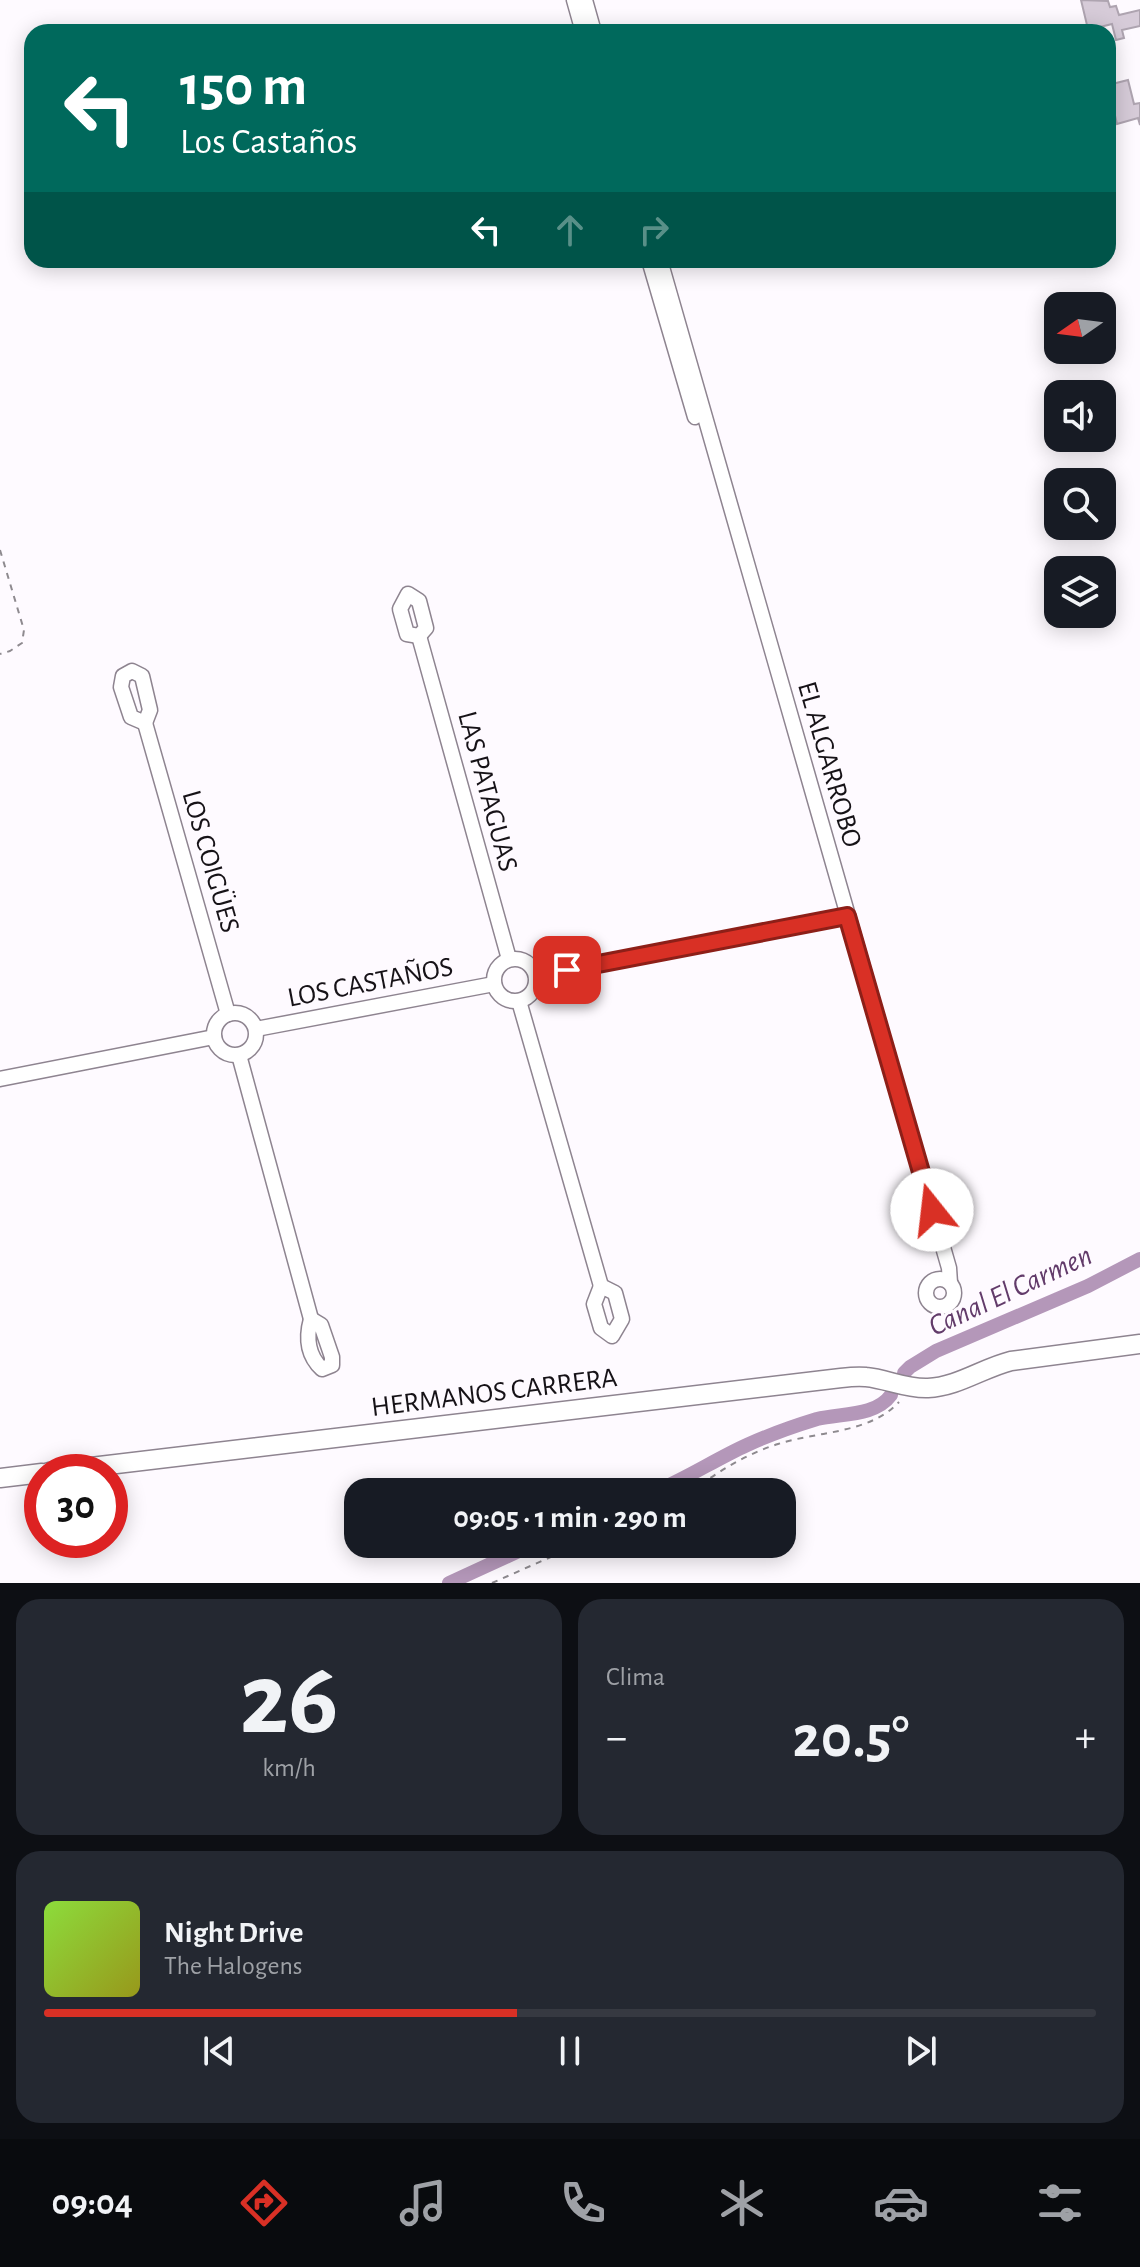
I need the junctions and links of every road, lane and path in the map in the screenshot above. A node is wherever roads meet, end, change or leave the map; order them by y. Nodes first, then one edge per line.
1 (574, 0) edge
2 (585, 0) edge
3 (581, 24) edge
4 (592, 24) edge
5 (651, 268) edge
6 (662, 268) edge
7 (0, 550) edge
8 (419, 636) dead end
9 (0, 654) edge
10 (145, 723) dead end
11 (843, 916) junction
12 (509, 959) junction
13 (536, 976) junction
14 (494, 984) junction
15 (519, 1001) junction
16 (228, 1014) junction
17 (256, 1029) junction
18 (214, 1037) junction
19 (239, 1055) junction
20 (0, 1079) edge
21 (945, 1281) dead end
22 (601, 1286) dead end
23 (311, 1319) dead end
24 (1140, 1344) edge
25 (907, 1387) junction
26 (128, 1463) edge
27 (24, 1475) edge
28 (0, 1478) edge
29 (710, 1478) edge
30 (549, 1558) edge
31 (492, 1583) edge

1 - 3 street
2 - 4 street
5 - 11 street, EL ALGARROBO
6 - 11 street, EL ALGARROBO
7 - 9 path
8 - 12 street, LAS PATAGUAS
10 - 16 street, LOS COIGÜES
11 - 13 street
11 - 21 street, EL ALGARROBO
12 - 13 street
12 - 14 street
13 - 15 street
14 - 15 street
14 - 17 street, LOS CASTAÑOS
15 - 22 street
16 - 17 street
16 - 18 street
17 - 19 street
18 - 19 street
18 - 20 street
19 - 23 street
24 - 25 street, HERMANOS CARRERA
25 - 26 street, HERMANOS CARRERA
25 - 29 path
27 - 28 street
30 - 31 path

